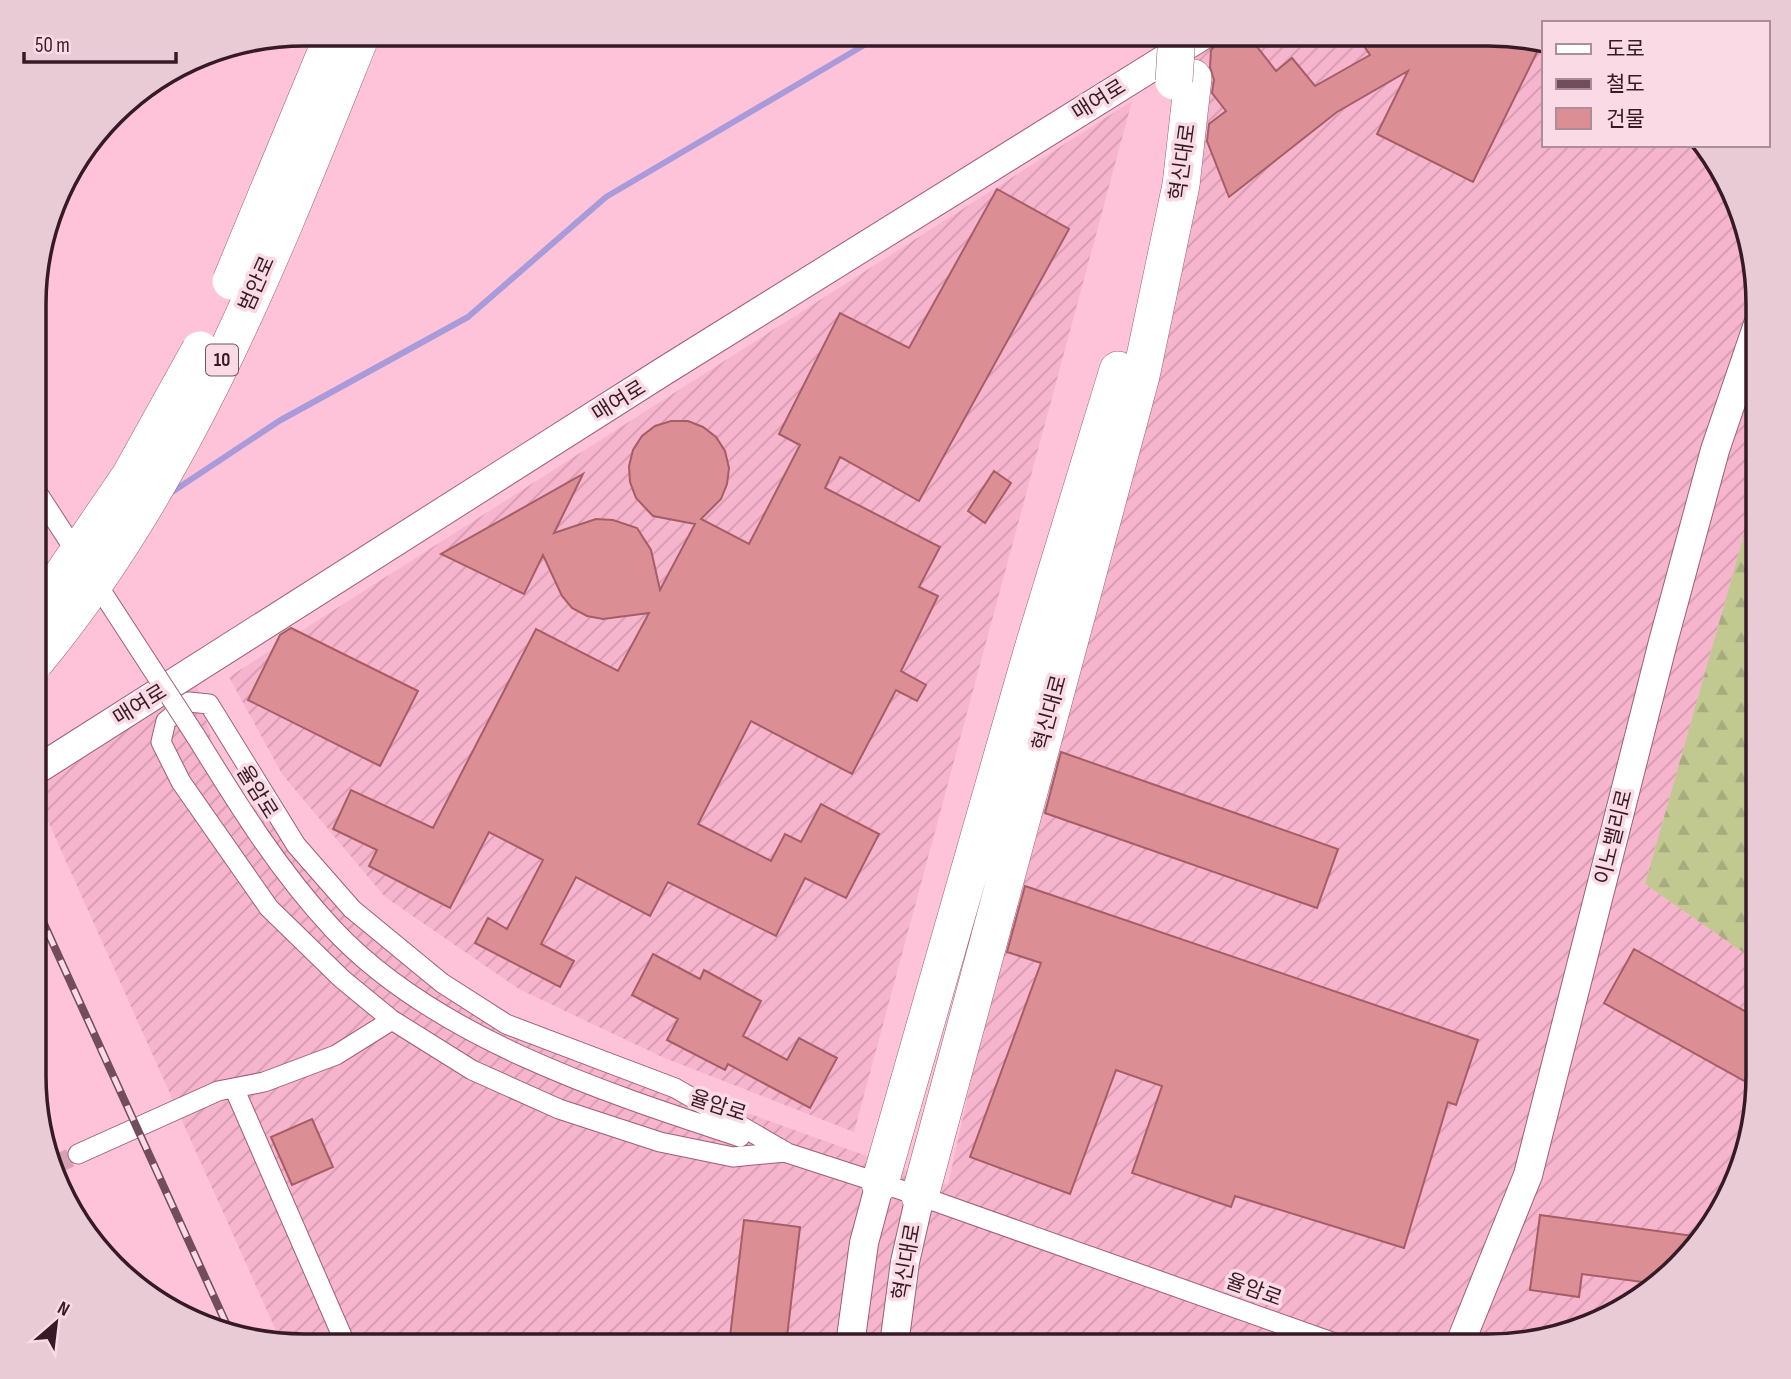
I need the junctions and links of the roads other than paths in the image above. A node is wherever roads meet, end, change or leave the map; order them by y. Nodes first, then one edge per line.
1 (329, 46) edge
2 (357, 46) edge
3 (1179, 46) edge
4 (1186, 46) edge
5 (1193, 46) edge
6 (1184, 79) junction
7 (1746, 358) edge
8 (46, 506) edge
9 (46, 599) edge
10 (46, 648) edge
11 (46, 763) edge
12 (392, 1020) junction
13 (234, 1088) junction
14 (786, 1152) junction
15 (78, 1154) tunnel mouth
16 (880, 1183) junction
17 (920, 1196) junction
18 (341, 1334) edge
19 (852, 1334) edge
20 (895, 1334) edge
21 (1309, 1334) edge
22 (1464, 1334) edge

1 - 9 highway, 범안로 / 10, bridge
2 - 10 highway, 범안로 / 10, bridge
3 - 6 highway, bridge
4 - 11 main road, 매여로
5 - 6 highway
6 - 16 highway
6 - 17 highway, 혁신대로
7 - 22 main road, 이노밸리로
8 - 14 street, 율암로, bridge
12 - 13 street
12 - 14 street
12 - 14 street
13 - 15 street
13 - 18 street
14 - 16 street, 율암로
16 - 17 street, 율암로
16 - 19 main road
17 - 20 main road, 혁신대로
17 - 21 street, 율암로

